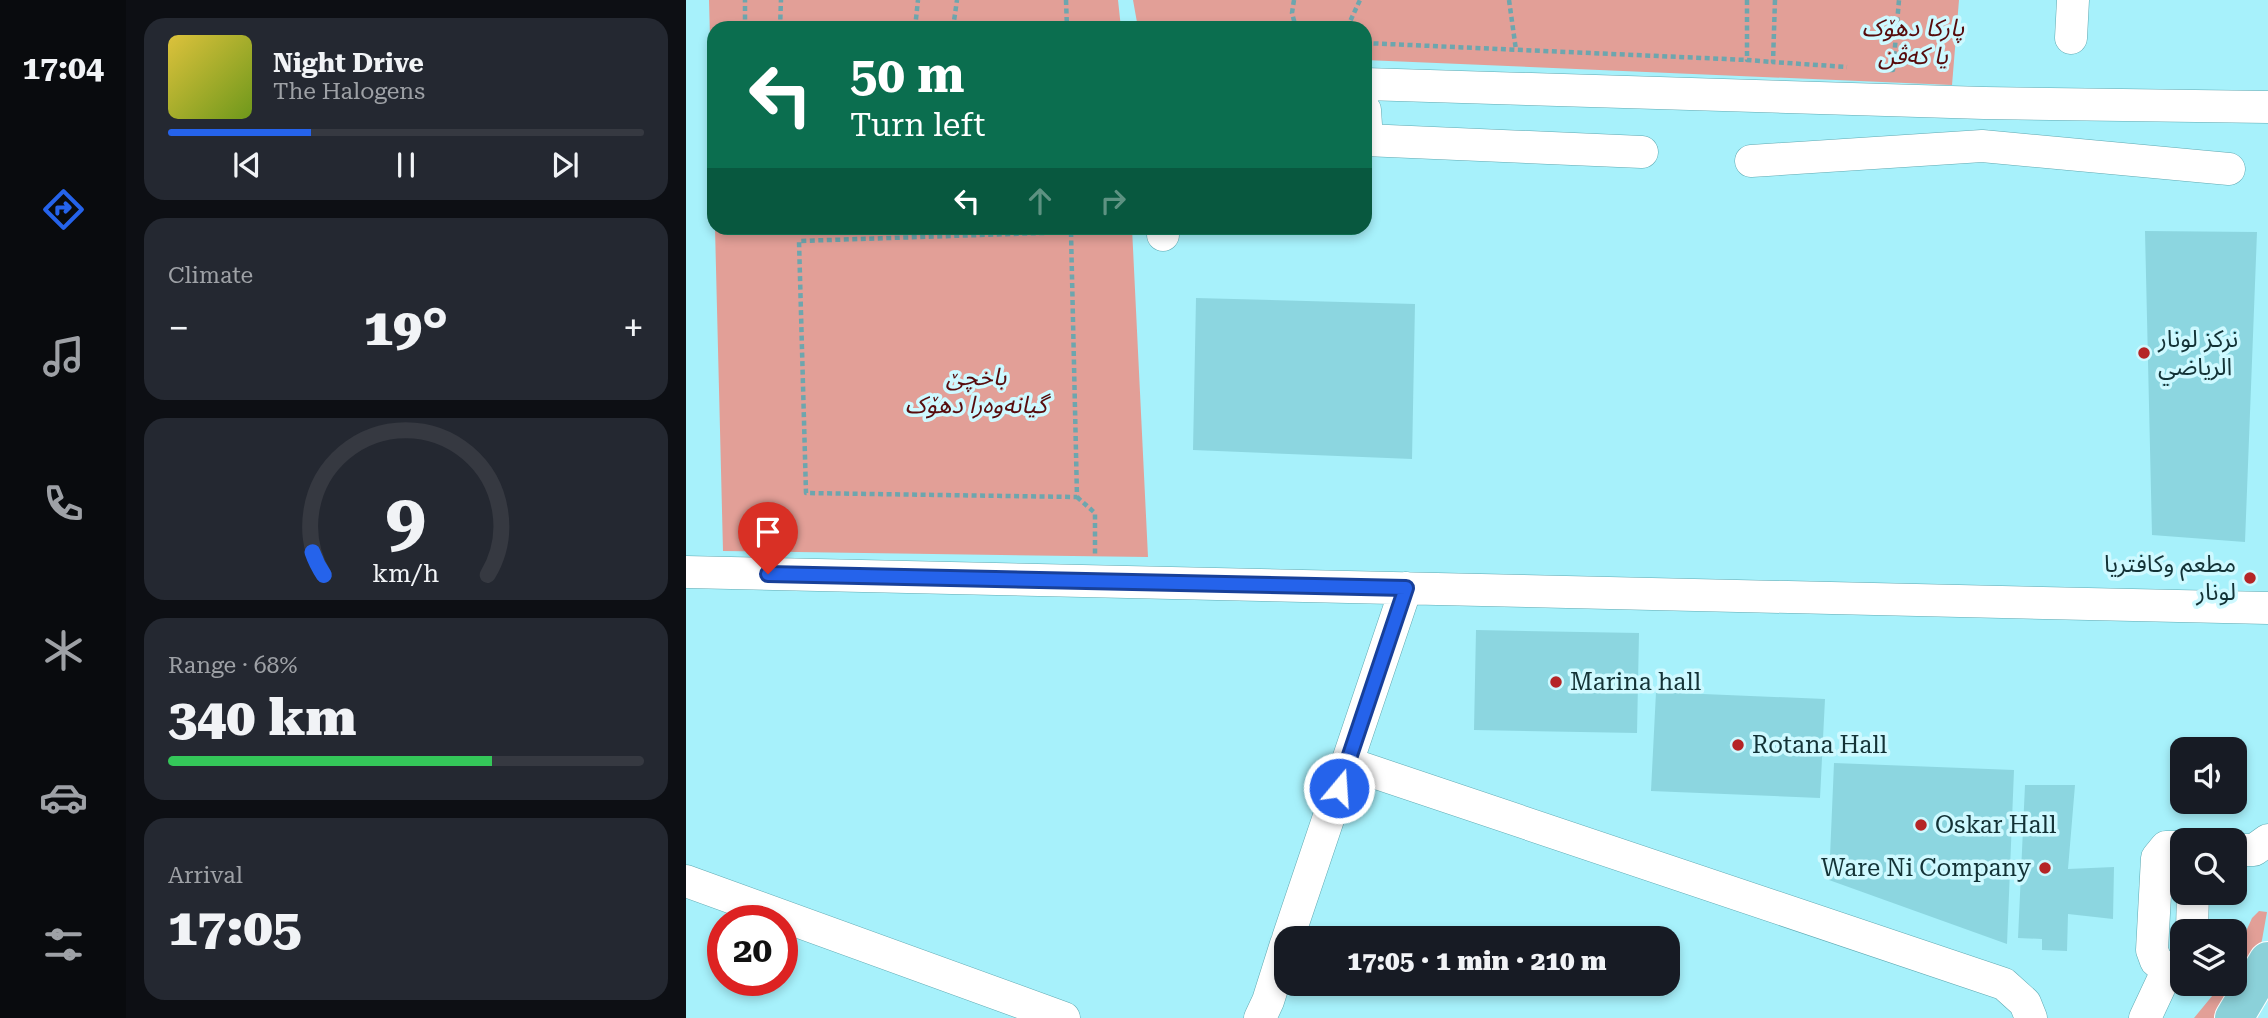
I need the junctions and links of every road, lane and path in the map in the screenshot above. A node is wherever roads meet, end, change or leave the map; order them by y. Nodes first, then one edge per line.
1 (745, 0) edge
2 (781, 0) edge
3 (918, 0) edge
4 (957, 0) edge
5 (1066, 0) edge
6 (1294, 0) edge
7 (1360, 0) edge
8 (1509, 0) edge
9 (1747, 0) edge
10 (1775, 0) edge
11 (1899, 0) edge
12 (2073, 0) edge
13 (745, 21) edge
14 (780, 21) edge
15 (916, 21) edge
16 (954, 21) edge
17 (1067, 21) edge
18 (1294, 21) edge
19 (1350, 21) edge
20 (2071, 38) dead end
21 (1372, 43) edge
22 (1516, 50) junction
23 (1747, 60) junction
24 (1773, 62) junction
25 (1853, 67) dead end
26 (1880, 69) dead end
27 (1372, 84) edge
28 (1984, 103) junction
29 (2268, 107) edge
30 (1372, 130) edge
31 (1982, 146) junction
32 (1642, 152) dead end
33 (1751, 161) dead end
34 (2229, 169) dead end
35 (987, 235) edge
36 (1071, 235) edge
37 (1077, 497) junction
38 (686, 572) edge
39 (1094, 581) junction
40 (1406, 588) junction
41 (2268, 608) edge
42 (1347, 762) junction
43 (2268, 840) edge
44 (2170, 846) edge
45 (2247, 850) edge
46 (686, 881) edge
47 (1292, 926) edge
48 (2268, 961) edge
49 (2170, 964) edge
50 (2170, 974) edge
51 (1274, 982) edge
52 (1064, 1018) edge
53 (1260, 1018) edge
54 (2031, 1018) edge
55 (2145, 1018) edge
56 (2234, 1018) edge

1 - 13 path
2 - 14 path
3 - 15 path
4 - 16 path
5 - 17 path
6 - 18 path
7 - 19 path
8 - 22 path
9 - 23 path
10 - 24 path
11 - 26 path
12 - 20 street
21 - 22 path
22 - 23 path
23 - 24 path
24 - 25 path
27 - 28 street
28 - 29 street
28 - 31 street
30 - 32 street
31 - 33 street
31 - 34 street
35 - 37 path
36 - 37 path
37 - 39 path
38 - 39 street
39 - 40 street
40 - 41 street
40 - 42 street
42 - 47 street
42 - 54 street
43 - 45 street
44 - 49 street
46 - 52 street
48 - 56 main road
50 - 55 street
51 - 53 street

